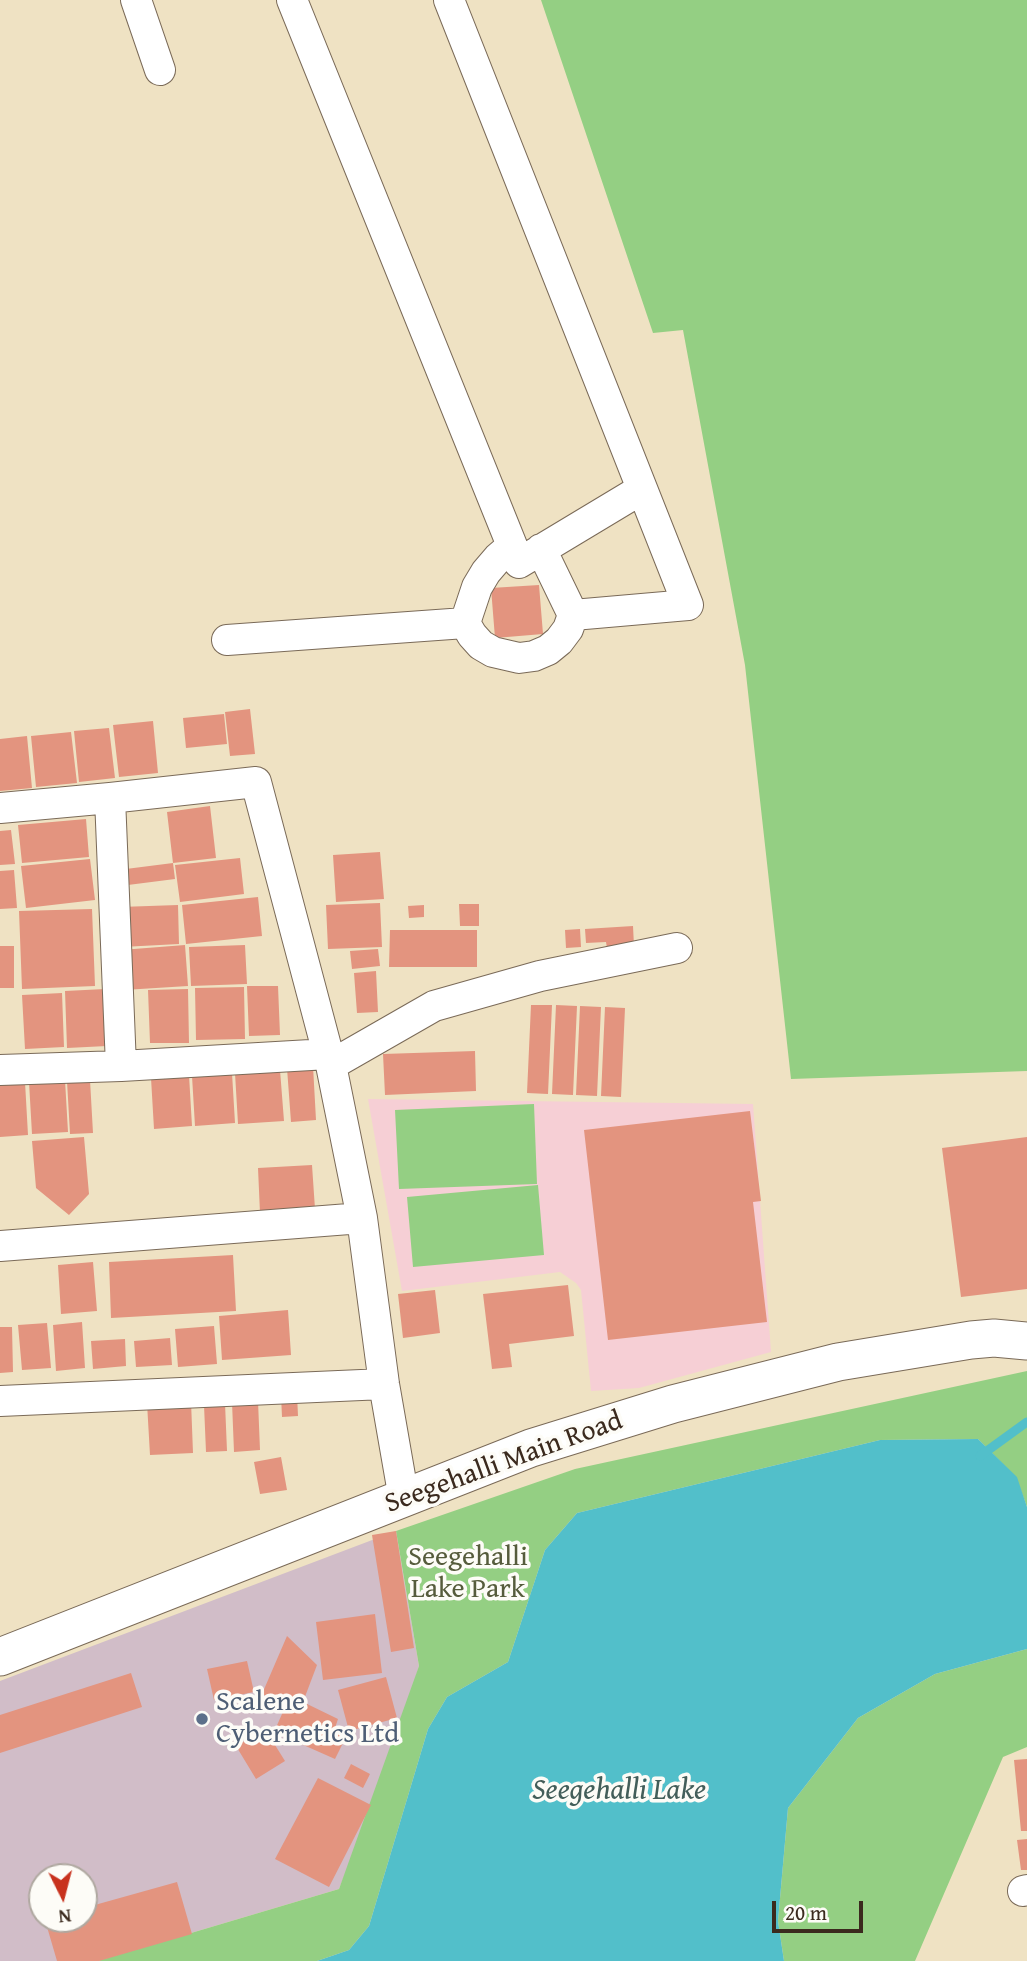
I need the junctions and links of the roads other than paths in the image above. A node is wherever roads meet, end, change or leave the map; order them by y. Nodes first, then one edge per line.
1 (136, 0) edge
2 (292, 0) edge
3 (449, 0) edge
4 (160, 70) dead end
5 (642, 489) junction
6 (526, 548) junction
7 (573, 615) junction
8 (465, 623) junction
9 (227, 640) dead end
10 (110, 798) junction
11 (0, 808) edge
12 (677, 948) dead end
13 (330, 1060) junction
14 (121, 1066) junction
15 (0, 1070) edge
16 (362, 1218) junction
17 (0, 1246) edge
18 (1027, 1341) edge
19 (384, 1384) junction
20 (0, 1401) edge
21 (404, 1499) junction
22 (0, 1657) edge

1 - 4 street
2 - 6 street
3 - 5 street
5 - 6 street
5 - 7 street
6 - 7 street
6 - 8 street
7 - 8 street
8 - 9 street
10 - 11 street
10 - 13 street
10 - 14 street
12 - 13 street
13 - 14 street
13 - 16 street
14 - 15 street
16 - 17 street
16 - 19 street
18 - 21 street, Seegehalli Main Road
19 - 20 street
19 - 21 street
21 - 22 street, Seegehalli Main Road

